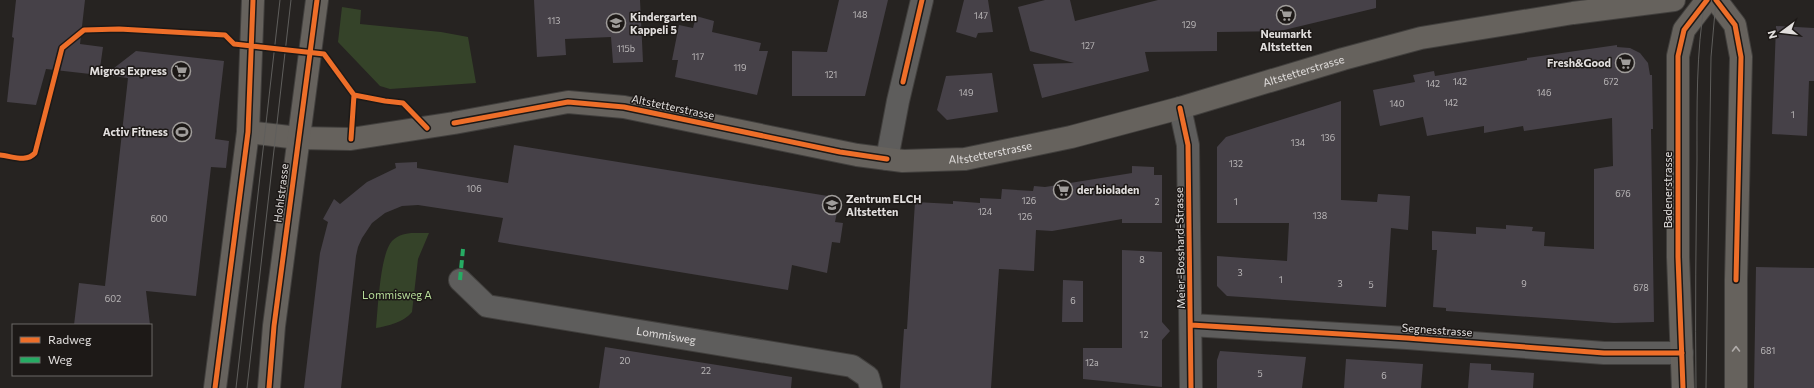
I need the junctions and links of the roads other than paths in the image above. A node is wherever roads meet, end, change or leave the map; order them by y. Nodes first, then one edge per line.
1 (253, 0) edge
2 (317, 0) edge
3 (922, 0) edge
4 (1674, 0) edge
5 (1707, 0) edge
6 (1716, 0) edge
7 (1180, 108) junction
8 (248, 132) junction
9 (298, 138) junction
10 (887, 159) junction
11 (460, 280) dead end
12 (1191, 325) junction
13 (1682, 353) junction
14 (215, 388) edge
15 (269, 388) edge
16 (871, 388) edge
17 (1191, 388) edge
18 (1683, 388) edge
19 (1736, 388) edge

1 - 8 street
2 - 9 street, Hohlstrasse
3 - 10 street
4 - 7 street, Altstetterstrasse
5 - 13 street, Badenerstrasse
19 -> 6 street
7 - 10 street, Altstetterstrasse
7 - 12 street, Meier-Bosshard-Strasse
8 - 9 street, Altstetterstrasse
8 - 14 street
9 - 10 street, Altstetterstrasse
9 - 15 street, Hohlstrasse
11 - 16 street, Lommisweg
12 - 13 street, Segnesstrasse
12 - 17 street, Meier-Bosshard-Strasse
13 - 18 street, Badenerstrasse

